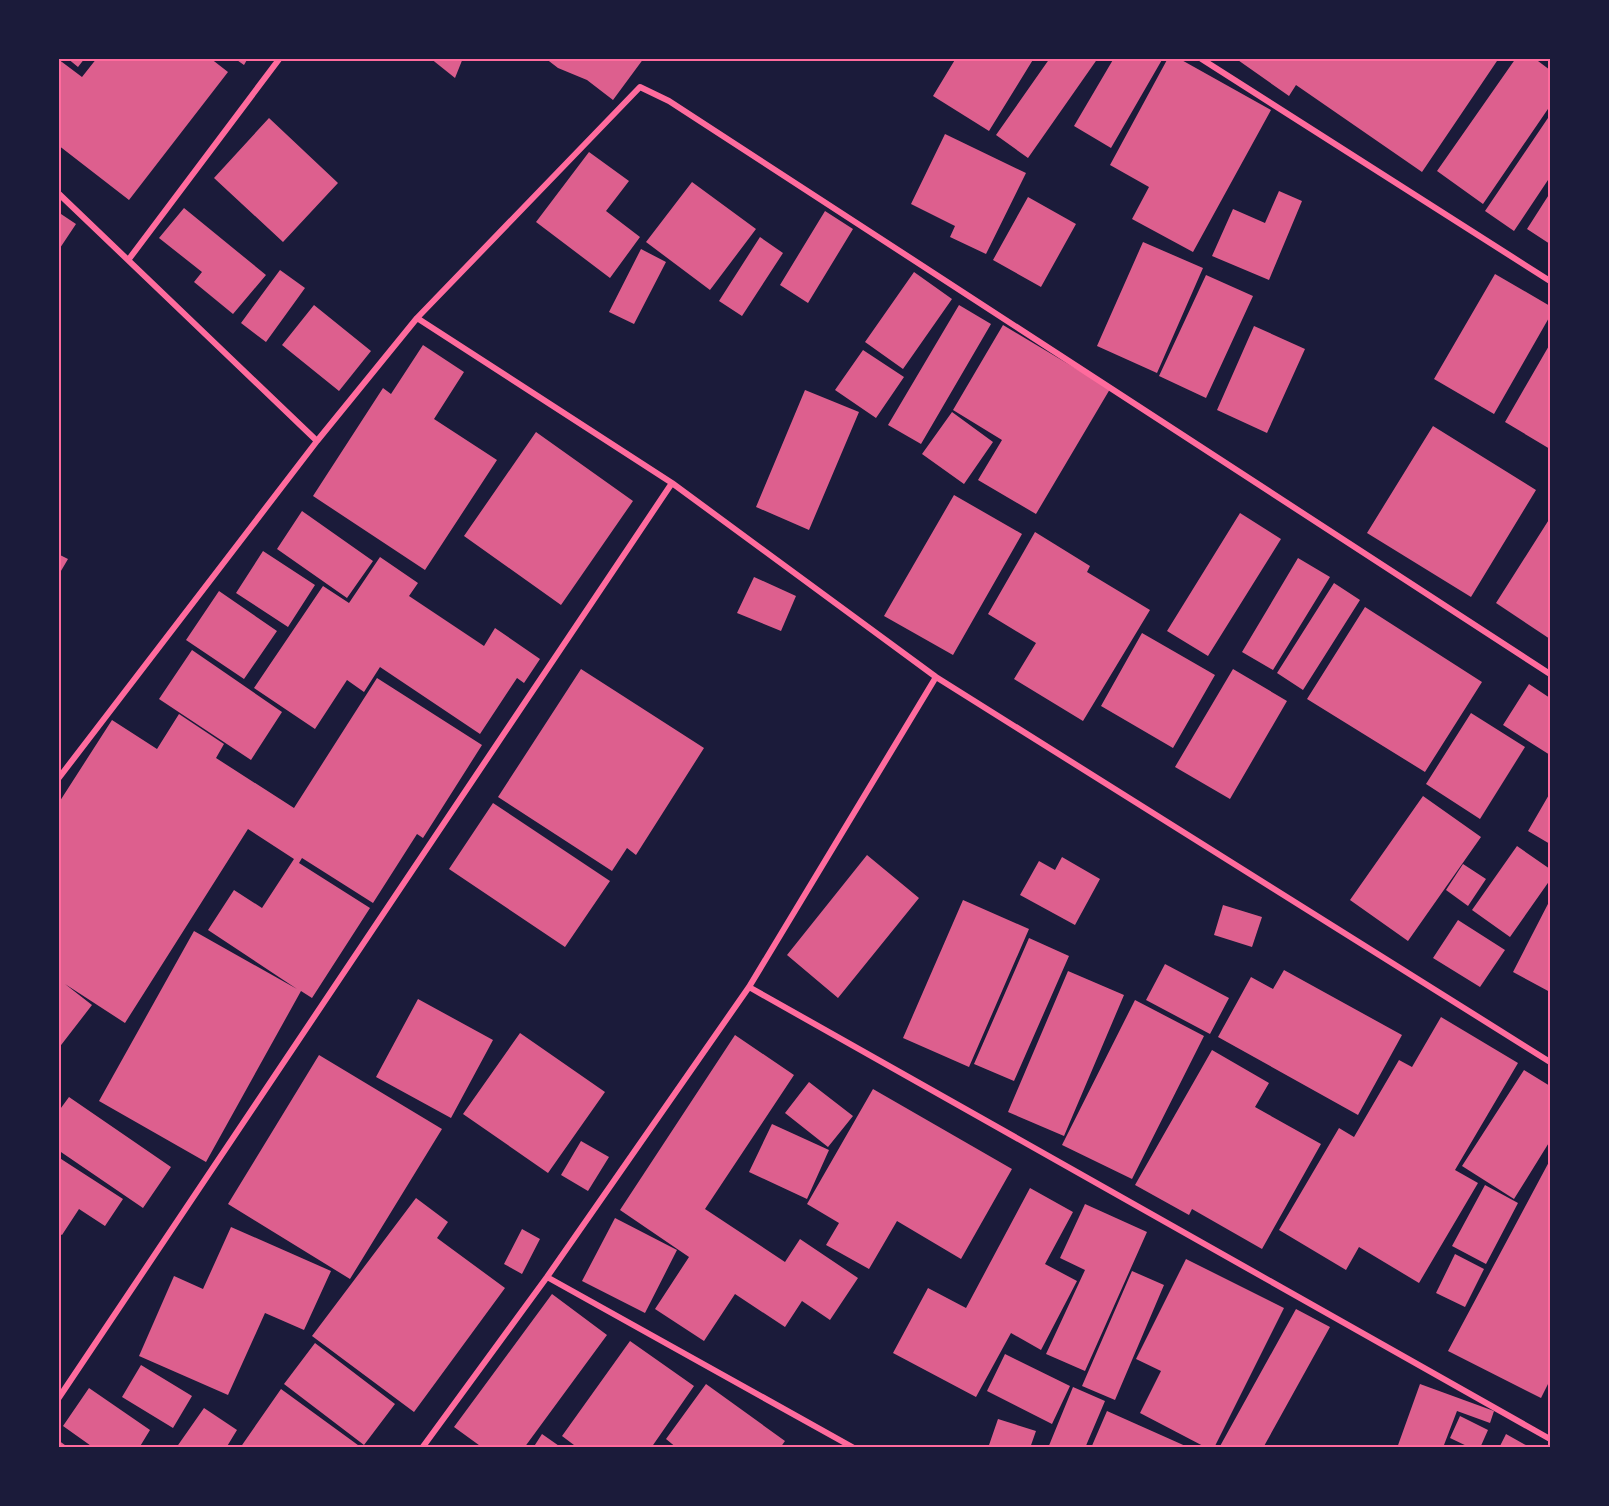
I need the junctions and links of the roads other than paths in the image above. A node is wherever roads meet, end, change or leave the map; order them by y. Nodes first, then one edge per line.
1 (280, 58) edge
2 (1200, 58) edge
3 (58, 193) edge
4 (129, 259) junction
5 (1551, 280) edge
6 (417, 318) junction
7 (317, 441) junction
8 (672, 483) junction
9 (1551, 674) edge
10 (936, 677) junction
11 (58, 778) edge
12 (749, 987) junction
13 (1551, 1062) edge
14 (547, 1277) junction
15 (58, 1399) edge
16 (1551, 1439) edge
17 (422, 1448) edge
18 (854, 1448) edge

1 - 4 street
2 - 5 street
3 - 4 street
4 - 7 street
6 - 7 street
6 - 8 street
6 - 9 street
7 - 11 street
8 - 10 street
8 - 15 street
10 - 12 street
10 - 13 street
12 - 14 street
12 - 16 street
14 - 17 street
14 - 18 street

